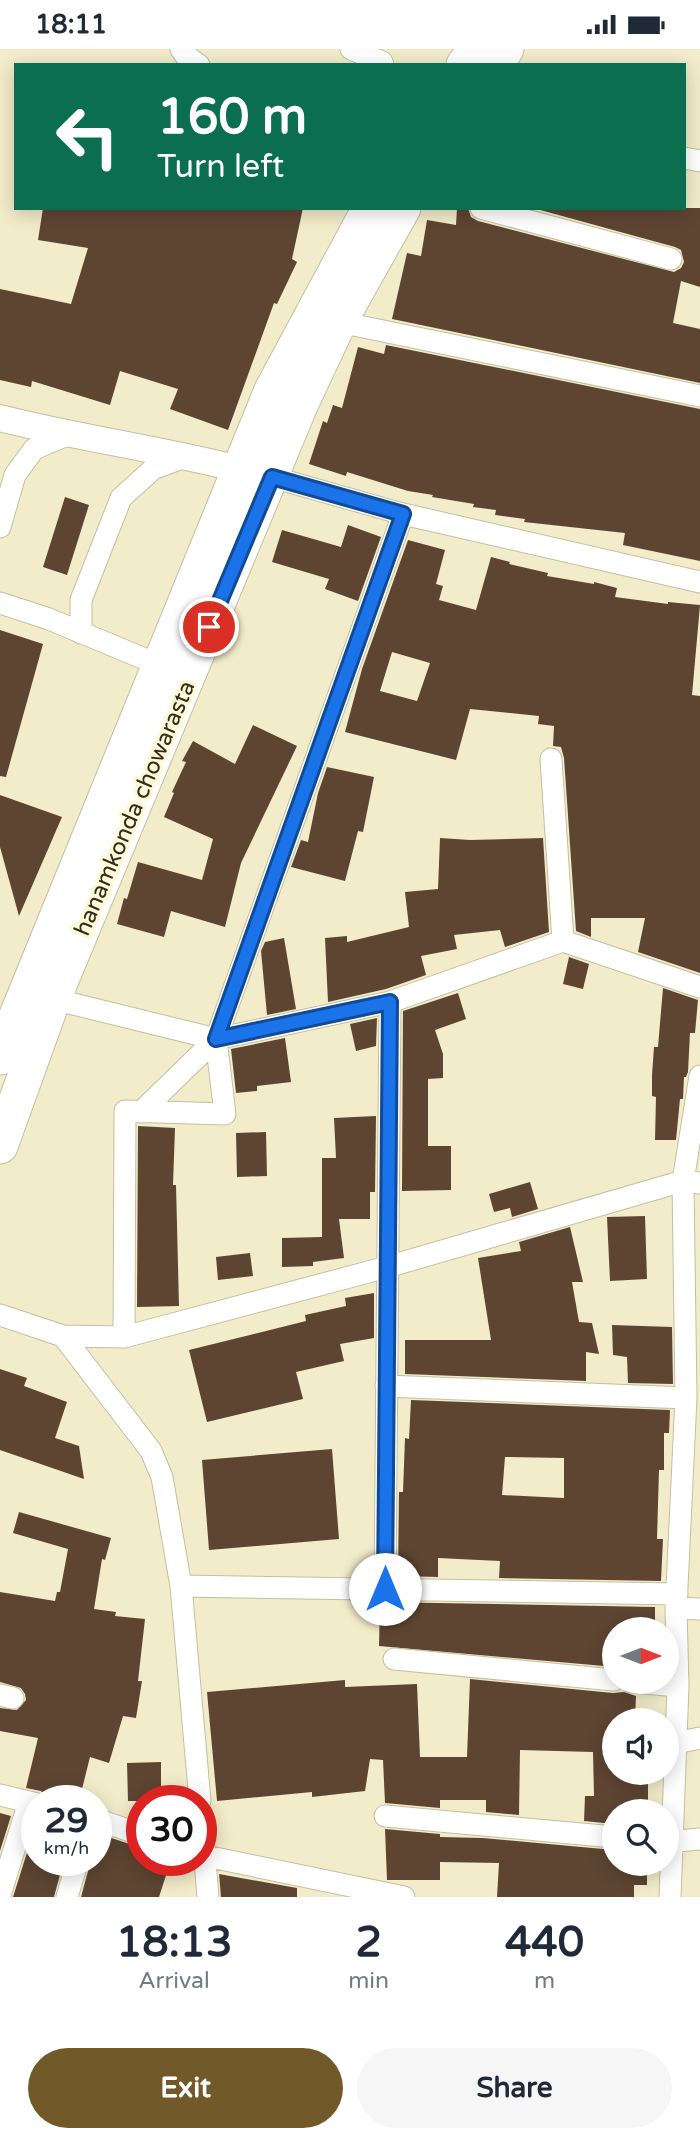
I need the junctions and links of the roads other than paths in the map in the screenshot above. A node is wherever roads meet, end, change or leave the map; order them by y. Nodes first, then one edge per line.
1 (181, 49) edge
2 (351, 49) edge
3 (196, 63) edge
4 (382, 63) edge
5 (369, 210) edge
6 (402, 210) edge
7 (489, 210) edge
8 (671, 258) dead end
9 (339, 322) junction
10 (700, 396) edge
11 (0, 418) edge
12 (67, 435) junction
13 (188, 456) junction
14 (256, 473) junction
15 (403, 514) junction
16 (0, 527) edge
17 (700, 582) edge
18 (0, 603) edge
19 (81, 633) junction
20 (159, 666) junction
21 (551, 759) dead end
22 (563, 941) junction
23 (700, 987) edge
24 (53, 999) junction
25 (390, 1002) junction
26 (216, 1039) junction
27 (0, 1057) edge
28 (700, 1076) edge
29 (141, 1112) junction
30 (0, 1146) edge
31 (692, 1182) edge
32 (387, 1267) junction
33 (0, 1315) edge
34 (63, 1336) junction
35 (124, 1337) junction
36 (387, 1387) junction
37 (686, 1398) junction
38 (692, 1445) edge
39 (690, 1538) edge
40 (181, 1586) junction
41 (385, 1589) junction
42 (677, 1601) junction
43 (700, 1609) edge
44 (677, 1617) edge
45 (394, 1659) dead end
46 (602, 1679) edge
47 (700, 1738) edge
48 (679, 1742) edge
49 (199, 1785) edge
50 (0, 1795) edge
51 (21, 1800) edge
52 (385, 1816) dead end
53 (21, 1836) edge
54 (602, 1836) edge
55 (700, 1839) edge
56 (679, 1842) edge
57 (217, 1858) edge
58 (73, 1876) edge
59 (206, 1876) edge
60 (670, 1876) edge
61 (0, 1895) edge
62 (67, 1897) edge
63 (208, 1897) edge
64 (404, 1897) edge
65 (670, 1897) edge

1 - 3 street
2 - 4 street
5 - 14 highway
6 - 9 highway, hanamkonda chowarasta
7 - 8 street
9 - 10 street
9 - 14 highway, hanamkonda chowarasta
11 - 12 street
12 - 13 street
12 - 16 street
13 - 14 street
13 - 19 street
14 - 15 street
14 - 20 highway
14 - 24 highway, hanamkonda chowarasta
15 - 17 street
15 - 26 street
18 - 19 street
19 - 20 street
20 - 27 highway
21 - 22 street
22 - 23 street
22 - 25 street
24 - 26 street
24 - 30 highway, hanamkonda chowarasta
25 - 26 street
25 - 32 street
26 - 29 street
26 - 29 street
28 - 31 street
29 - 35 street
31 - 32 street
31 - 37 street
32 - 35 street
32 - 36 street
33 - 34 street
34 - 35 street
34 - 40 street
36 - 37 street
36 - 41 street
37 - 38 street
38 - 39 street
39 - 42 street
40 - 41 street
40 - 49 street
41 - 42 street
42 - 43 street
42 - 44 street
45 - 46 street
47 - 48 street
50 - 51 street
52 - 54 street
53 - 61 street
55 - 56 street
57 - 64 street
58 - 62 street
59 - 63 street
60 - 65 street

